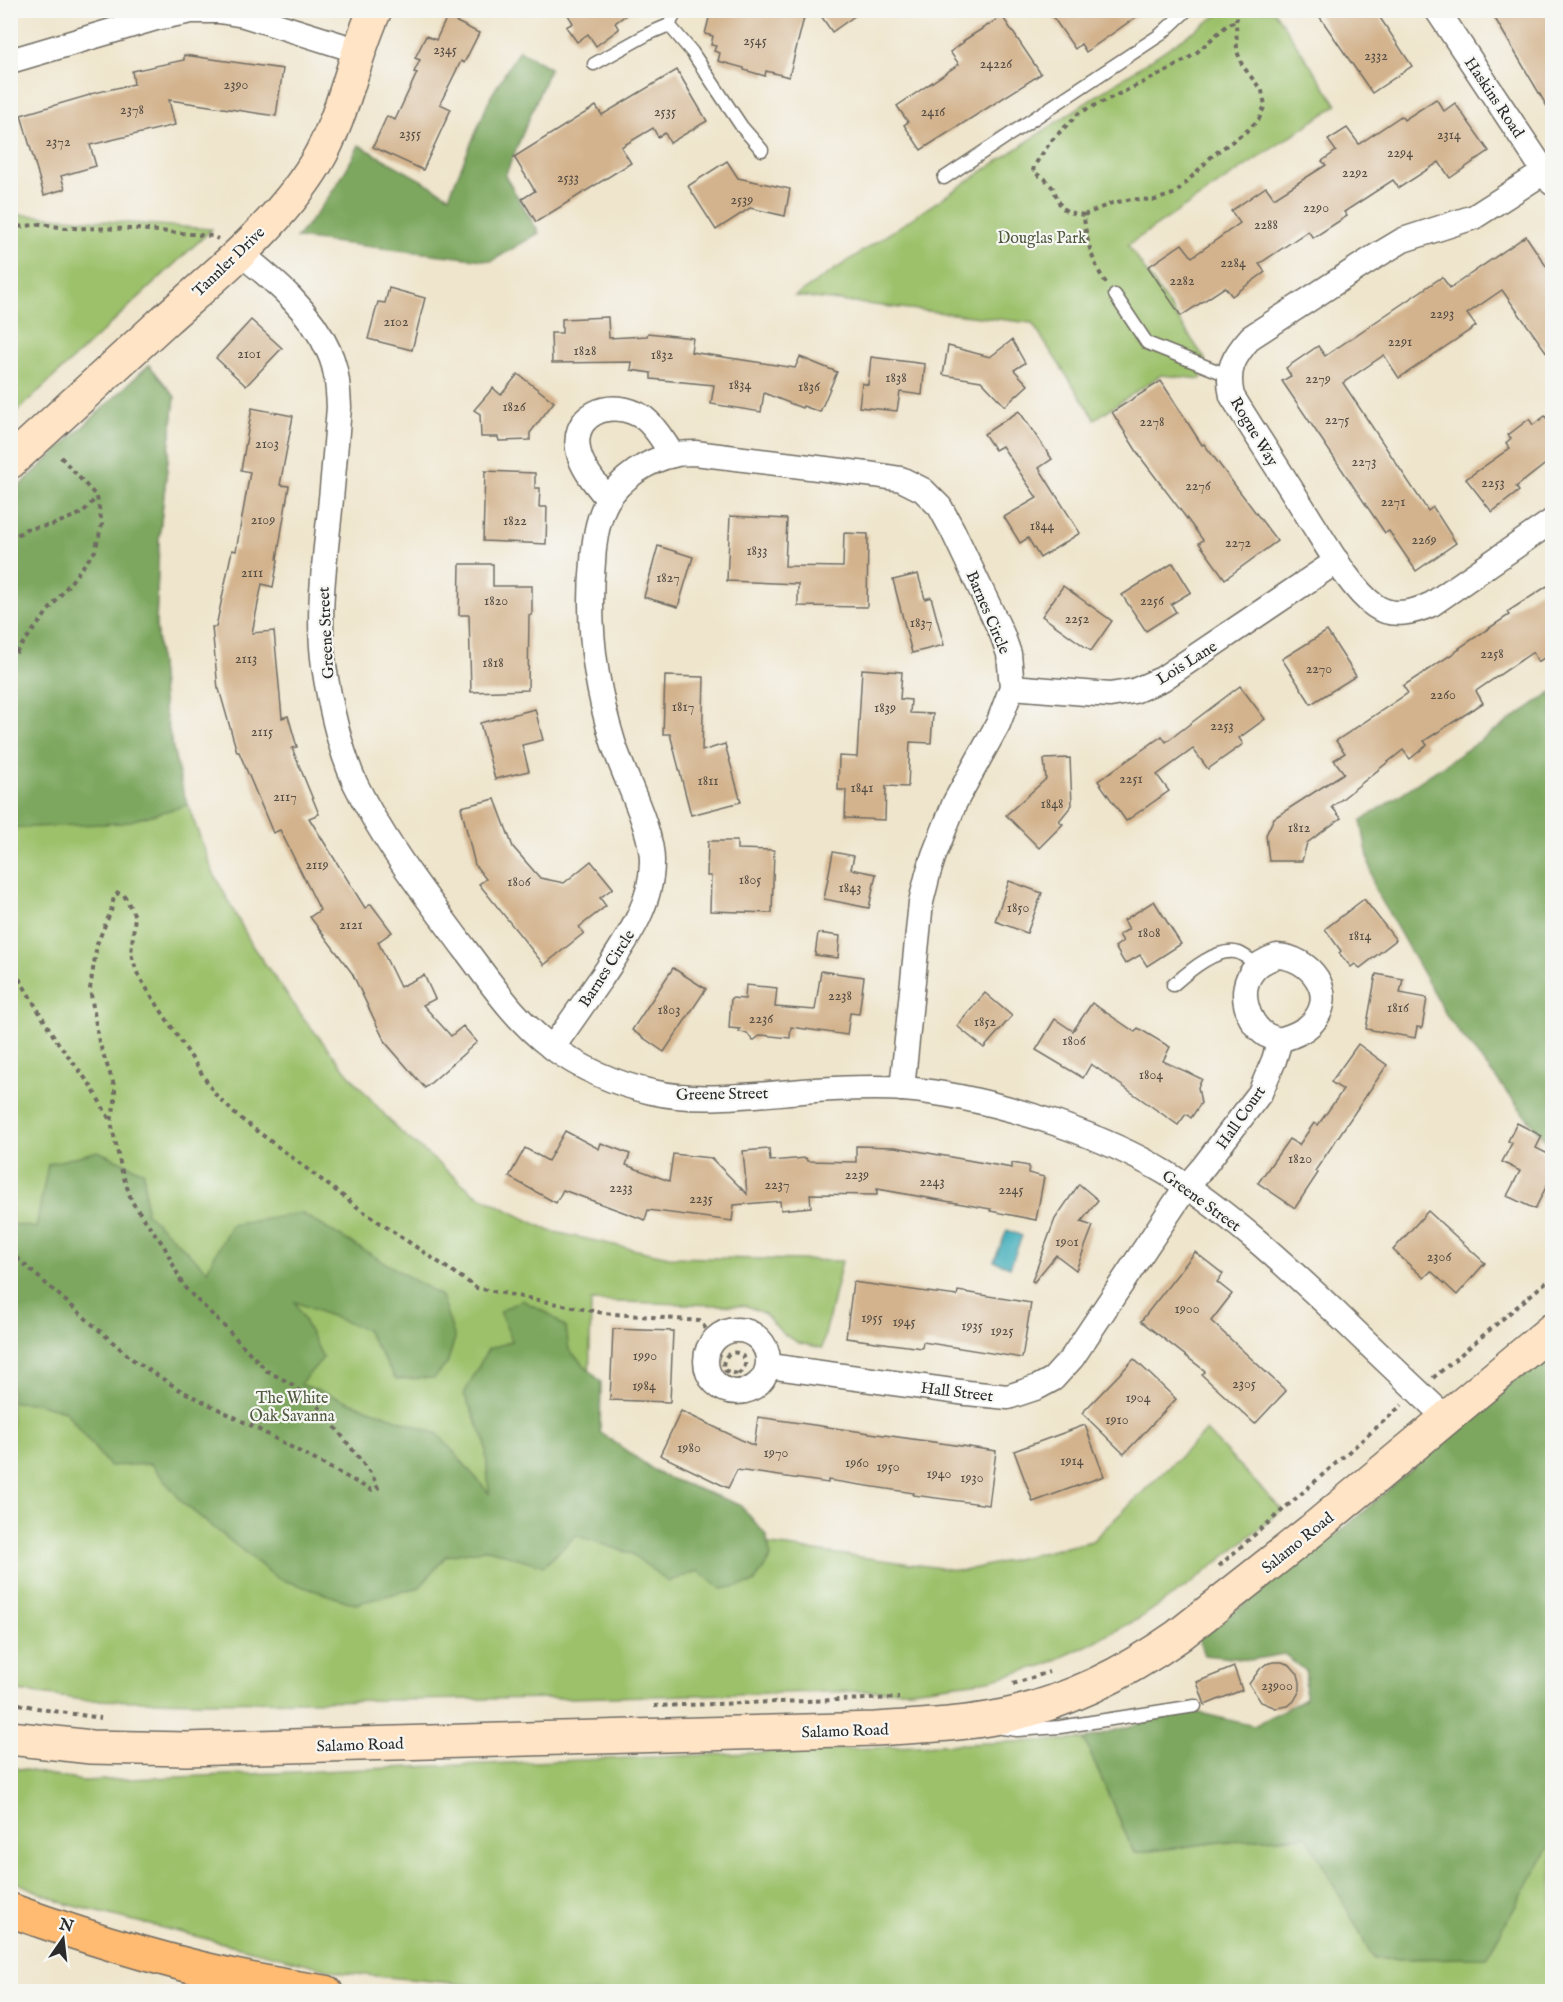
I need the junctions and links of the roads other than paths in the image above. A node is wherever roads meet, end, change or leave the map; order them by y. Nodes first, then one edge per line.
1 (375, 10) edge
2 (677, 10) edge
3 (1187, 10) edge
4 (1437, 10) edge
5 (669, 25) junction
6 (359, 51) junction
7 (10, 61) edge
8 (594, 64) dead end
9 (762, 150) dead end
10 (1550, 174) edge
11 (944, 178) dead end
12 (240, 253) junction
13 (1115, 295) road end
14 (1230, 376) junction
15 (673, 455) junction
16 (10, 462) edge
17 (608, 499) junction
18 (1552, 521) edge
19 (1337, 561) junction
20 (1012, 687) junction
21 (1259, 966) junction
22 (1173, 985) dead end
23 (1280, 1040) junction
24 (552, 1048) junction
25 (902, 1089) junction
26 (1186, 1187) junction
27 (1552, 1330) edge
28 (768, 1365) junction
29 (1446, 1418) junction
30 (1195, 1706) dead end
31 (959, 1723) junction
32 (10, 1738) edge
33 (10, 1910) edge
34 (326, 1992) edge

1 - 6 main road, Tannler Drive
2 - 5 lane
3 - 11 lane
4 - 10 street, Haskins Road
5 - 8 lane
5 - 9 lane
6 - 7 street
6 - 12 main road, Tannler Drive
10 - 14 street, Rogue Way
12 - 16 main road, Tannler Drive
12 - 24 street, Greene Street
13 - 14 lane
14 - 19 street, Rogue Way
15 - 17 street, Barnes Circle
15 - 17 street
15 - 20 street, Barnes Circle
17 - 24 street, Barnes Circle
18 - 19 street, Rogue Way
19 - 20 street, Lois Lane
20 - 25 street, Barnes Circle
21 - 22 lane
21 - 23 street
21 - 23 street
23 - 26 street, Hall Court
24 - 25 street, Greene Street
25 - 26 street, Greene Street
26 - 28 street, Hall Street
26 - 29 street, Greene Street
27 - 29 main road, Salamo Road
28 - 28 street
29 - 31 main road, Salamo Road
30 - 31 lane
31 - 32 main road, Salamo Road
33 - 34 highway

